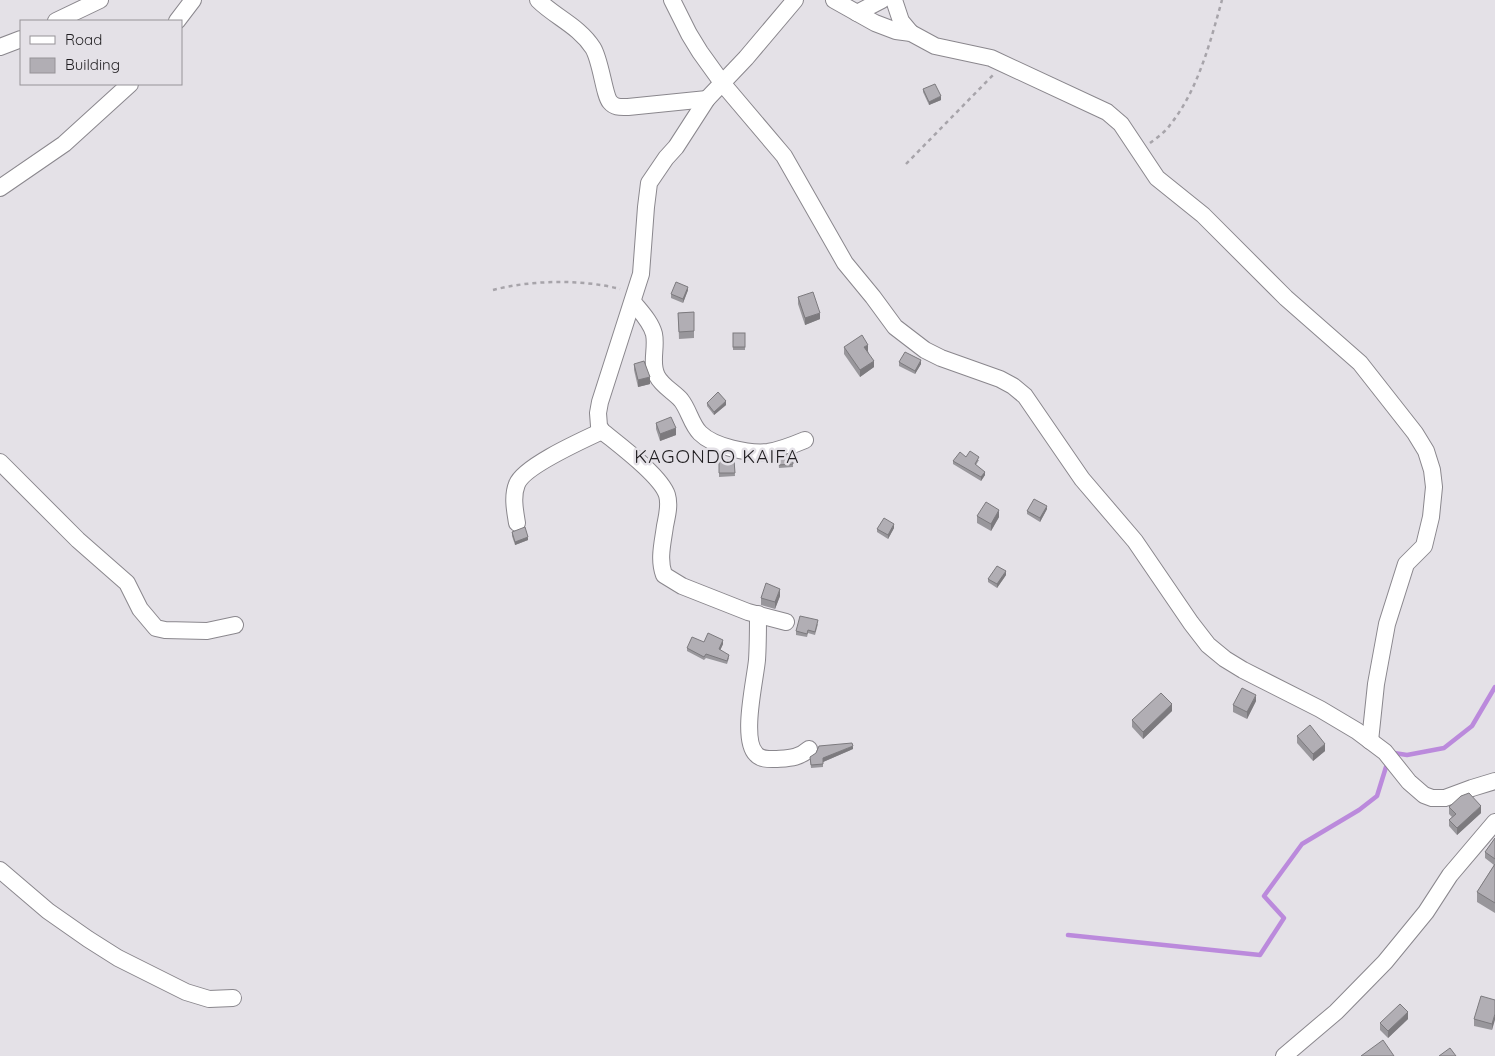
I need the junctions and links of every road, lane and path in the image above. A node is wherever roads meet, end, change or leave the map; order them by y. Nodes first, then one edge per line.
1 (100, 0) edge
2 (193, 0) edge
3 (538, 0) edge
4 (672, 0) edge
5 (795, 0) edge
6 (834, 0) edge
7 (882, 0) edge
8 (894, 0) edge
9 (1222, 0) edge
10 (74, 6) edge
11 (857, 13) junction
12 (57, 20) edge
13 (177, 20) edge
14 (911, 33) junction
15 (20, 39) edge
16 (0, 47) edge
17 (1002, 64) junction
18 (722, 84) junction
19 (129, 85) edge
20 (707, 99) junction
21 (1140, 153) junction
22 (906, 164) dead end
23 (0, 188) edge
24 (493, 290) dead end
25 (634, 298) junction
26 (602, 431) junction
27 (805, 440) dead end
28 (0, 462) edge
29 (517, 523) dead end
30 (758, 614) junction
31 (786, 622) dead end
32 (235, 625) dead end
33 (1370, 741) junction
34 (809, 750) dead end
35 (1495, 781) edge
36 (1495, 822) edge
37 (0, 870) edge
38 (234, 998) dead end
39 (1284, 1056) edge

1 - 10 street
2 - 13 street
3 - 20 street
4 - 18 street
5 - 18 street
6 - 11 street
7 - 11 street
8 - 14 street
9 - 21 path
10 - 12 street
11 - 14 street
14 - 17 street
15 - 16 street
17 - 21 street
17 - 22 path
18 - 20 street
18 - 33 street
19 - 23 street
20 - 25 street
21 - 33 street
24 - 25 path
25 - 26 street
25 - 27 street
26 - 29 street
26 - 30 street
28 - 32 street
30 - 31 street
30 - 34 street
33 - 35 street
36 - 39 street
37 - 38 street

